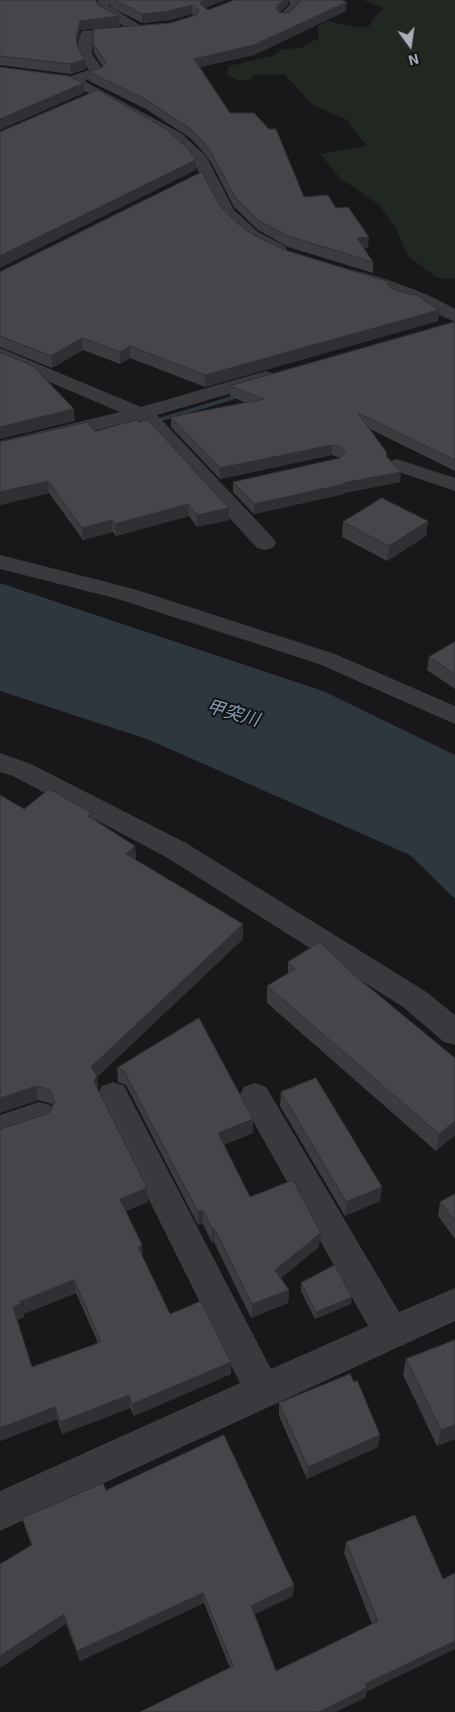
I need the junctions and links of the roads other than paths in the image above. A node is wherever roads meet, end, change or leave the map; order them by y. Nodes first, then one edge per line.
1 (118, 0) edge
2 (294, 0) edge
3 (284, 18) edge
4 (155, 28) edge
5 (140, 29) junction
6 (0, 71) edge
7 (72, 80) junction
8 (100, 93) junction
9 (82, 101) edge
10 (208, 172) junction
11 (190, 181) edge
12 (297, 258) edge
13 (342, 271) edge
14 (455, 317) edge
15 (455, 324) edge
16 (436, 329) edge
17 (0, 354) edge
18 (284, 372) edge
19 (149, 418) junction
20 (0, 447) edge
21 (397, 465) edge
22 (455, 485) edge
23 (264, 543) dead end
24 (0, 562) edge
25 (455, 716) edge
26 (7, 771) edge
27 (455, 1033) edge
28 (113, 1095) dead end
29 (255, 1096) dead end
30 (39, 1115) edge
31 (0, 1129) edge
32 (455, 1304) edge
33 (391, 1332) junction
34 (263, 1391) junction
35 (0, 1511) edge

1 - 5 street
2 - 3 street
4 - 5 street
5 - 7 street
6 - 7 street
7 - 8 street
8 - 9 street
8 - 10 street
10 - 11 street
10 - 12 street
13 - 14 street
15 - 16 street
17 - 19 street
18 - 19 street
19 - 20 street
19 - 23 street
21 - 22 street
24 - 25 street
26 - 27 street
28 - 34 street
29 - 33 street
30 - 31 street
32 - 33 street
33 - 34 street
34 - 35 street

